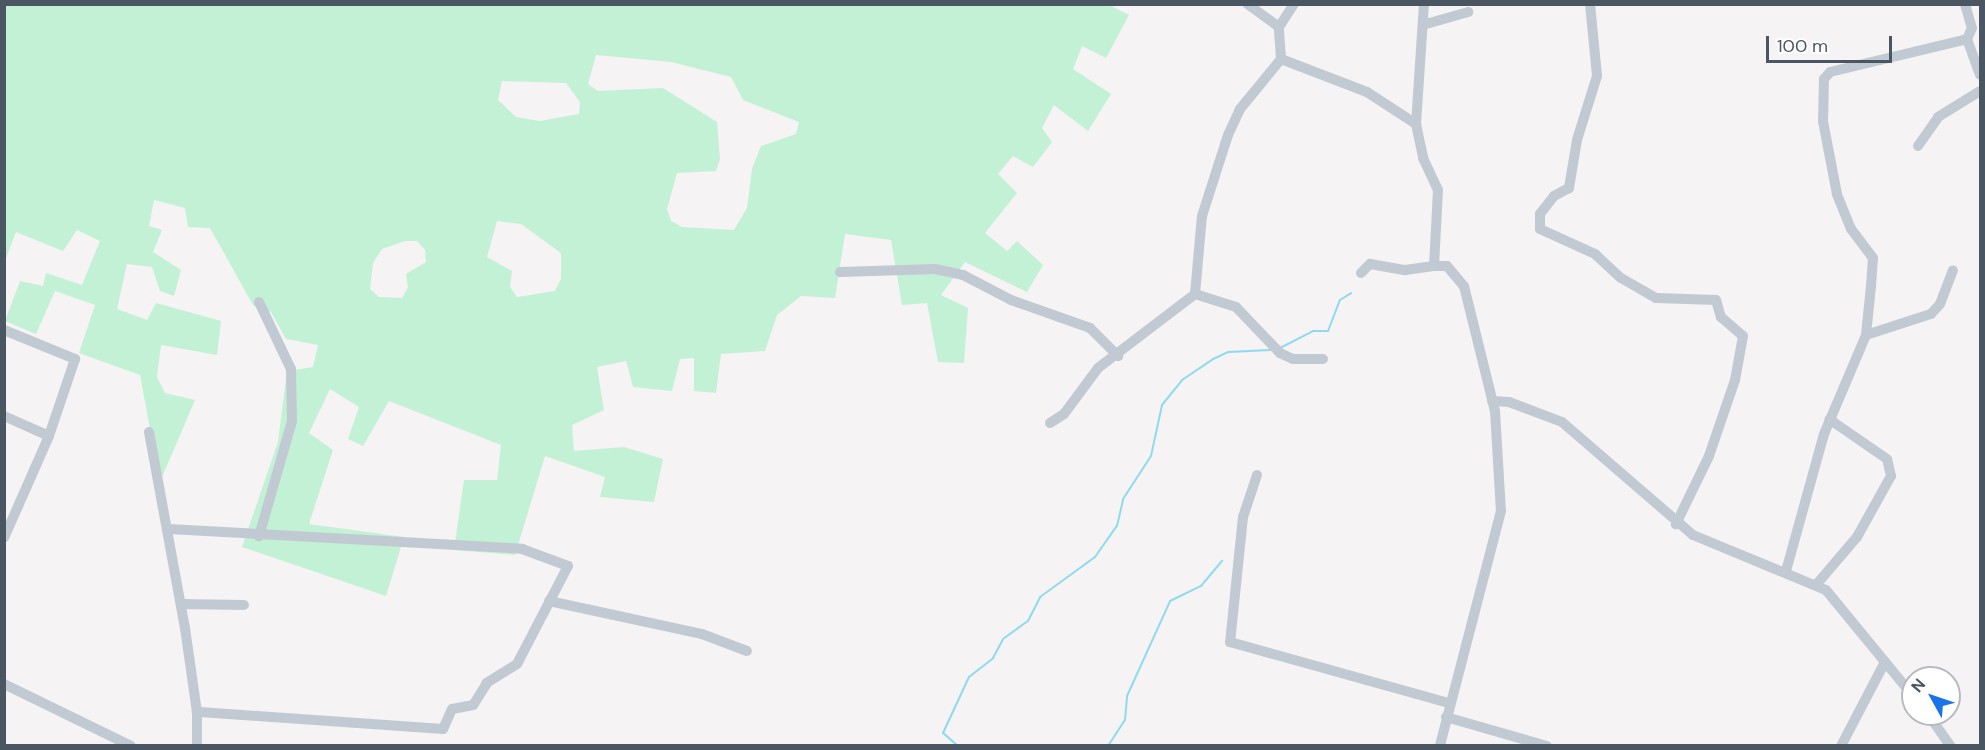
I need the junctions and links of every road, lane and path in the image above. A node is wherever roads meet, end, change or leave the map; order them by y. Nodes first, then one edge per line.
1 (1247, 4) edge
2 (1294, 4) edge
3 (1424, 4) edge
4 (1590, 4) edge
5 (1965, 4) edge
6 (1468, 12) dead end
7 (1426, 24) junction
8 (1976, 26) edge
9 (1279, 27) junction
10 (1967, 39) junction
11 (1281, 59) junction
12 (1980, 75) edge
13 (1980, 91) edge
14 (1416, 124) junction
15 (1917, 146) dead end
16 (1434, 266) junction
17 (1953, 270) dead end
18 (840, 272) dead end
19 (1361, 273) dead end
20 (1195, 294) junction
21 (259, 302) dead end
22 (4, 330) edge
23 (1866, 335) junction
24 (1118, 356) junction
25 (1323, 359) dead end
26 (1492, 401) junction
27 (4, 416) edge
28 (1829, 419) junction
29 (1050, 423) dead end
30 (149, 432) dead end
31 (49, 436) junction
32 (1257, 475) dead end
33 (9, 513) edge
34 (1676, 524) junction
35 (169, 529) junction
36 (259, 536) junction
37 (4, 538) edge
38 (1786, 571) junction
39 (1816, 585) junction
40 (549, 601) junction
41 (181, 604) junction
42 (244, 605) dead end
43 (747, 651) dead end
44 (1885, 662) junction
45 (1901, 681) edge
46 (4, 684) edge
47 (1449, 703) junction
48 (197, 712) junction
49 (1446, 717) junction
50 (1936, 726) edge
51 (131, 746) edge
52 (197, 746) edge
53 (1440, 746) edge
54 (1547, 746) edge
55 (1841, 746) edge
56 (1950, 746) edge

1 - 9 street
2 - 9 street
3 - 7 street
4 - 34 street
5 - 8 street
6 - 7 street
7 - 14 street
8 - 10 street
9 - 11 street
10 - 12 street
10 - 23 street
11 - 14 street
11 - 20 street
13 - 15 street
14 - 16 street
16 - 19 street
16 - 26 street
17 - 23 street
18 - 24 street
20 - 24 street
20 - 25 street
21 - 36 street
22 - 31 street
23 - 28 street
24 - 29 street
26 - 34 street
26 - 47 street
27 - 31 street
28 - 38 street
28 - 39 street
30 - 35 street
31 - 33 street
32 - 47 street
33 - 37 street
34 - 38 street
35 - 36 street
35 - 41 street
36 - 40 street
38 - 39 street
39 - 44 street
40 - 43 street
40 - 48 street
41 - 42 street
41 - 48 street
44 - 45 street
44 - 55 street
46 - 51 street
47 - 49 street
48 - 52 street
49 - 53 street
49 - 54 street
50 - 56 street

